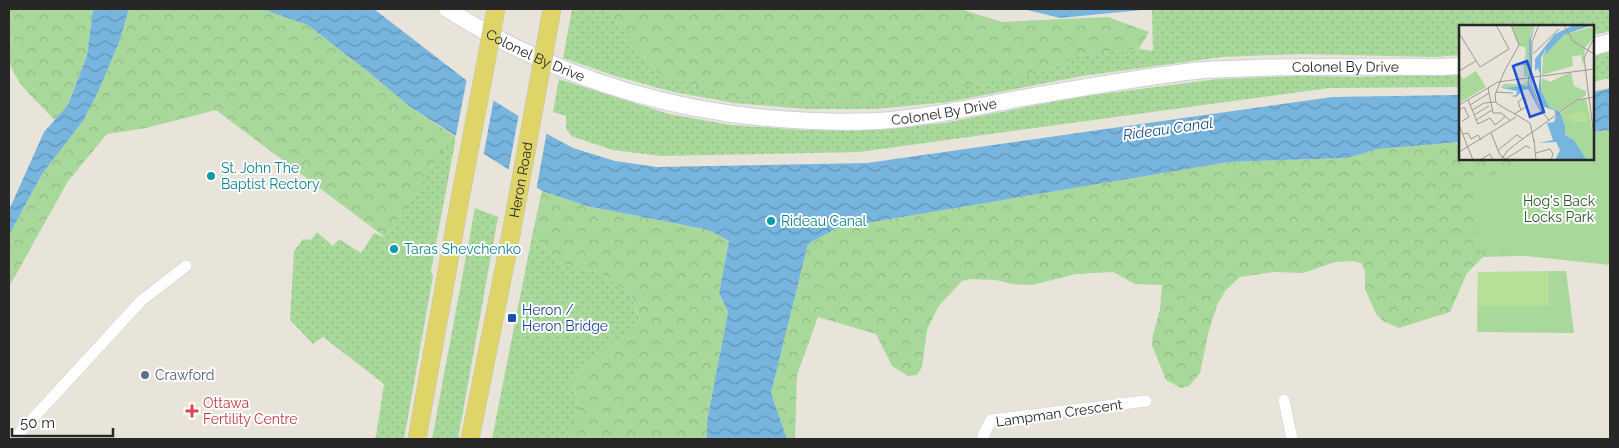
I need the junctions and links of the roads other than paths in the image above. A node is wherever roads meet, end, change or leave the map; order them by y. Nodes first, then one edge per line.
1 (447, 9) edge
2 (496, 9) edge
3 (552, 9) edge
4 (1610, 42) edge
5 (1594, 47) edge
6 (1459, 66) edge
7 (186, 266) dead end
8 (1284, 400) dead end
9 (1146, 401) dead end
10 (14, 439) edge
11 (417, 439) edge
12 (470, 439) edge
13 (983, 439) edge
14 (1292, 439) edge

1 - 6 main road, Colonel By Drive
2 - 11 main road, bridge
3 - 12 main road, Heron Road, bridge
4 - 5 main road
7 - 10 street
8 - 14 street
9 - 13 street, Lampman Crescent

